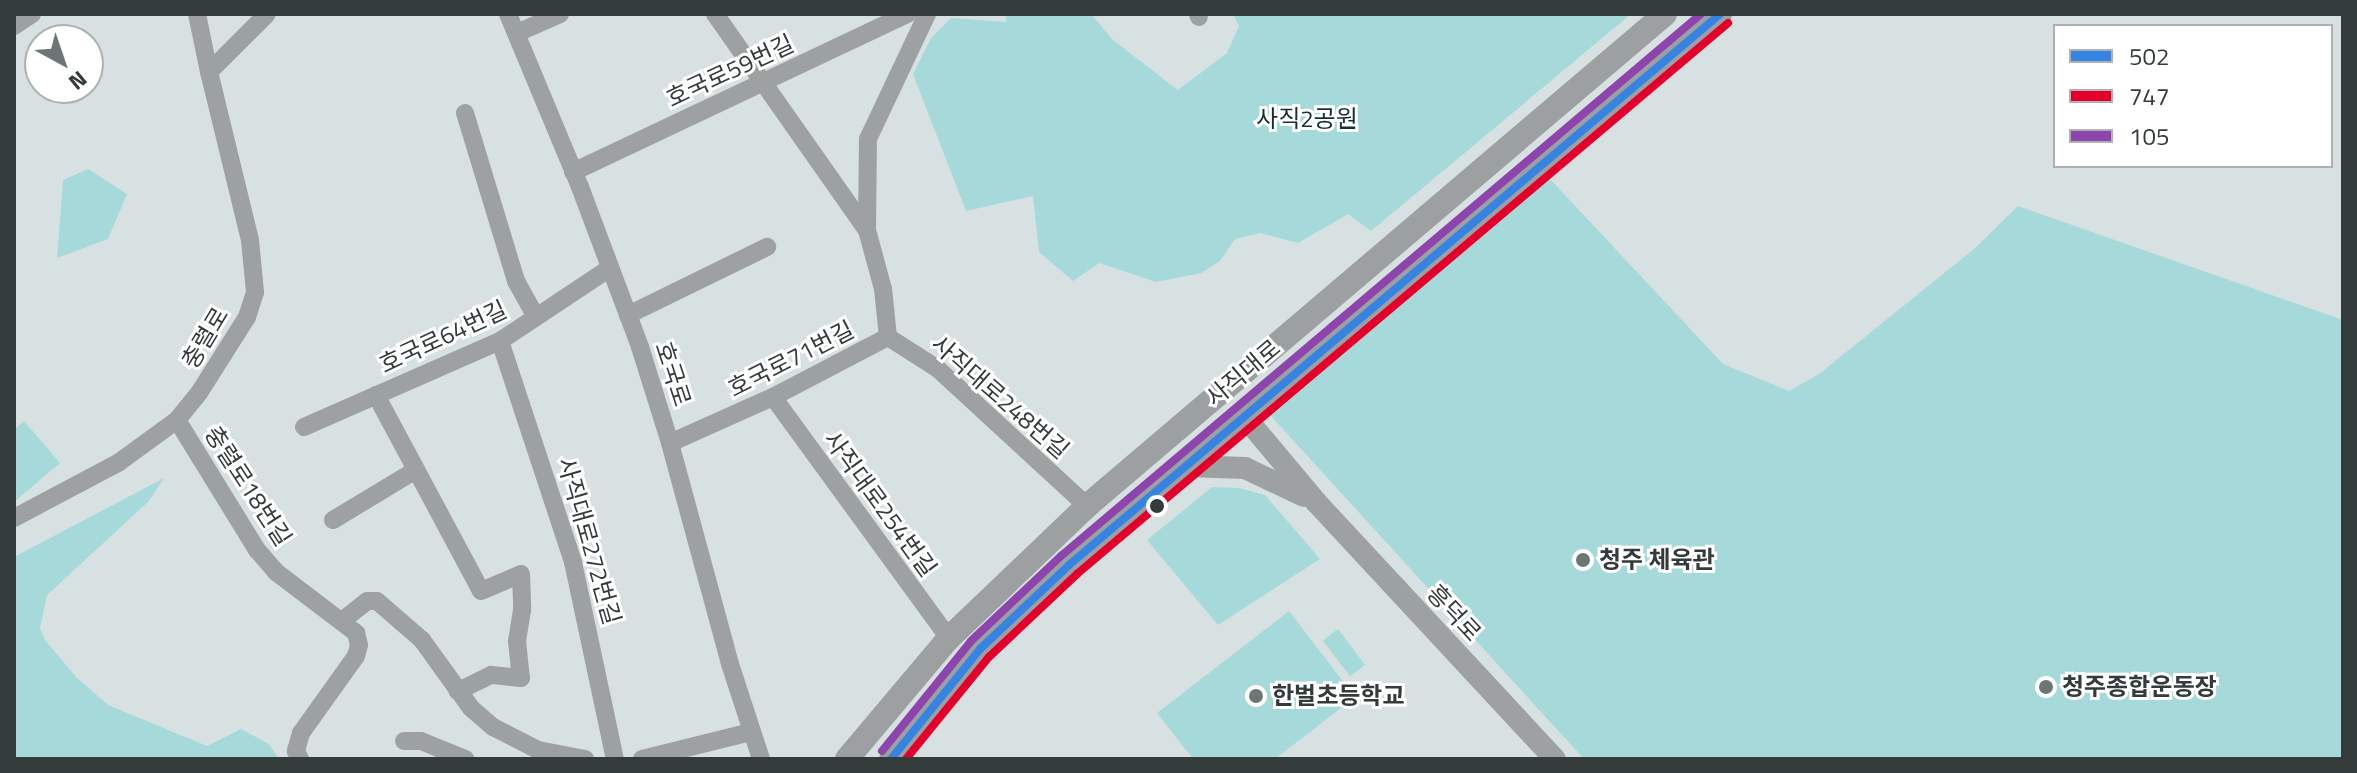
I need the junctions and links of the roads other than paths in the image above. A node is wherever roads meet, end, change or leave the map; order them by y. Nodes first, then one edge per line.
1 (32, 14) edge
2 (197, 14) edge
3 (267, 14) edge
4 (508, 14) edge
5 (560, 14) edge
6 (715, 14) edge
7 (908, 14) edge
8 (927, 14) edge
9 (1665, 14) edge
10 (1720, 14) edge
11 (14, 26) edge
12 (517, 33) junction
13 (209, 72) junction
14 (764, 82) junction
15 (465, 113) dead end
16 (573, 172) junction
17 (867, 230) junction
18 (767, 247) dead end
19 (610, 268) junction
20 (628, 315) junction
21 (536, 317) junction
22 (888, 337) junction
23 (500, 341) junction
24 (376, 395) junction
25 (773, 397) junction
26 (1245, 417) junction
27 (177, 420) junction
28 (304, 427) dead end
29 (670, 443) junction
30 (1187, 466) junction
31 (416, 470) junction
32 (1316, 502) junction
33 (1087, 506) junction
34 (14, 518) edge
35 (333, 520) dead end
36 (343, 620) junction
37 (949, 638) junction
38 (458, 691) junction
39 (751, 732) junction
40 (404, 741) dead end
41 (300, 759) edge
42 (465, 759) edge
43 (585, 759) edge
44 (615, 759) edge
45 (642, 759) edge
46 (761, 759) edge
47 (847, 759) edge
48 (891, 759) edge
49 (1555, 759) edge

1 - 11 street
2 - 13 street, 충렬로
3 - 13 street
4 - 12 street, 호국로
5 - 12 street
6 - 14 street
7 - 14 street, 호국로59번길
8 - 17 street
9 - 33 main road, 사직대로
10 - 26 main road, 사직대로
12 - 16 street, 호국로
13 - 27 street, 충렬로
14 - 16 street, 호국로59번길
14 - 17 street
15 - 21 street
16 - 19 street, 호국로
17 - 22 street
18 - 20 street
19 - 20 street, 호국로
19 - 21 street, 호국로64번길
20 - 29 street, 호국로
21 - 23 street, 호국로64번길
22 - 25 street, 호국로71번길
22 - 33 street, 사직대로248번길
23 - 24 street, 호국로64번길
23 - 44 street, 사직대로272번길
24 - 28 street, 호국로64번길
24 - 31 street, 호국로64번길
25 - 29 street, 호국로71번길
25 - 37 street, 사직대로254번길
26 - 30 main road, 사직대로
26 - 32 street, 흥덕로
27 - 34 street, 충렬로
27 - 36 street, 충렬로18번길
29 - 39 street, 호국로
30 - 32 street
30 - 48 main road, 사직대로
31 - 35 street
31 - 38 street, 호국로64번길
32 - 49 street, 흥덕로
33 - 37 main road, 사직대로
36 - 38 street
36 - 41 street
37 - 47 main road, 사직대로
38 - 43 street
39 - 45 street
39 - 46 street, 호국로
40 - 42 street

